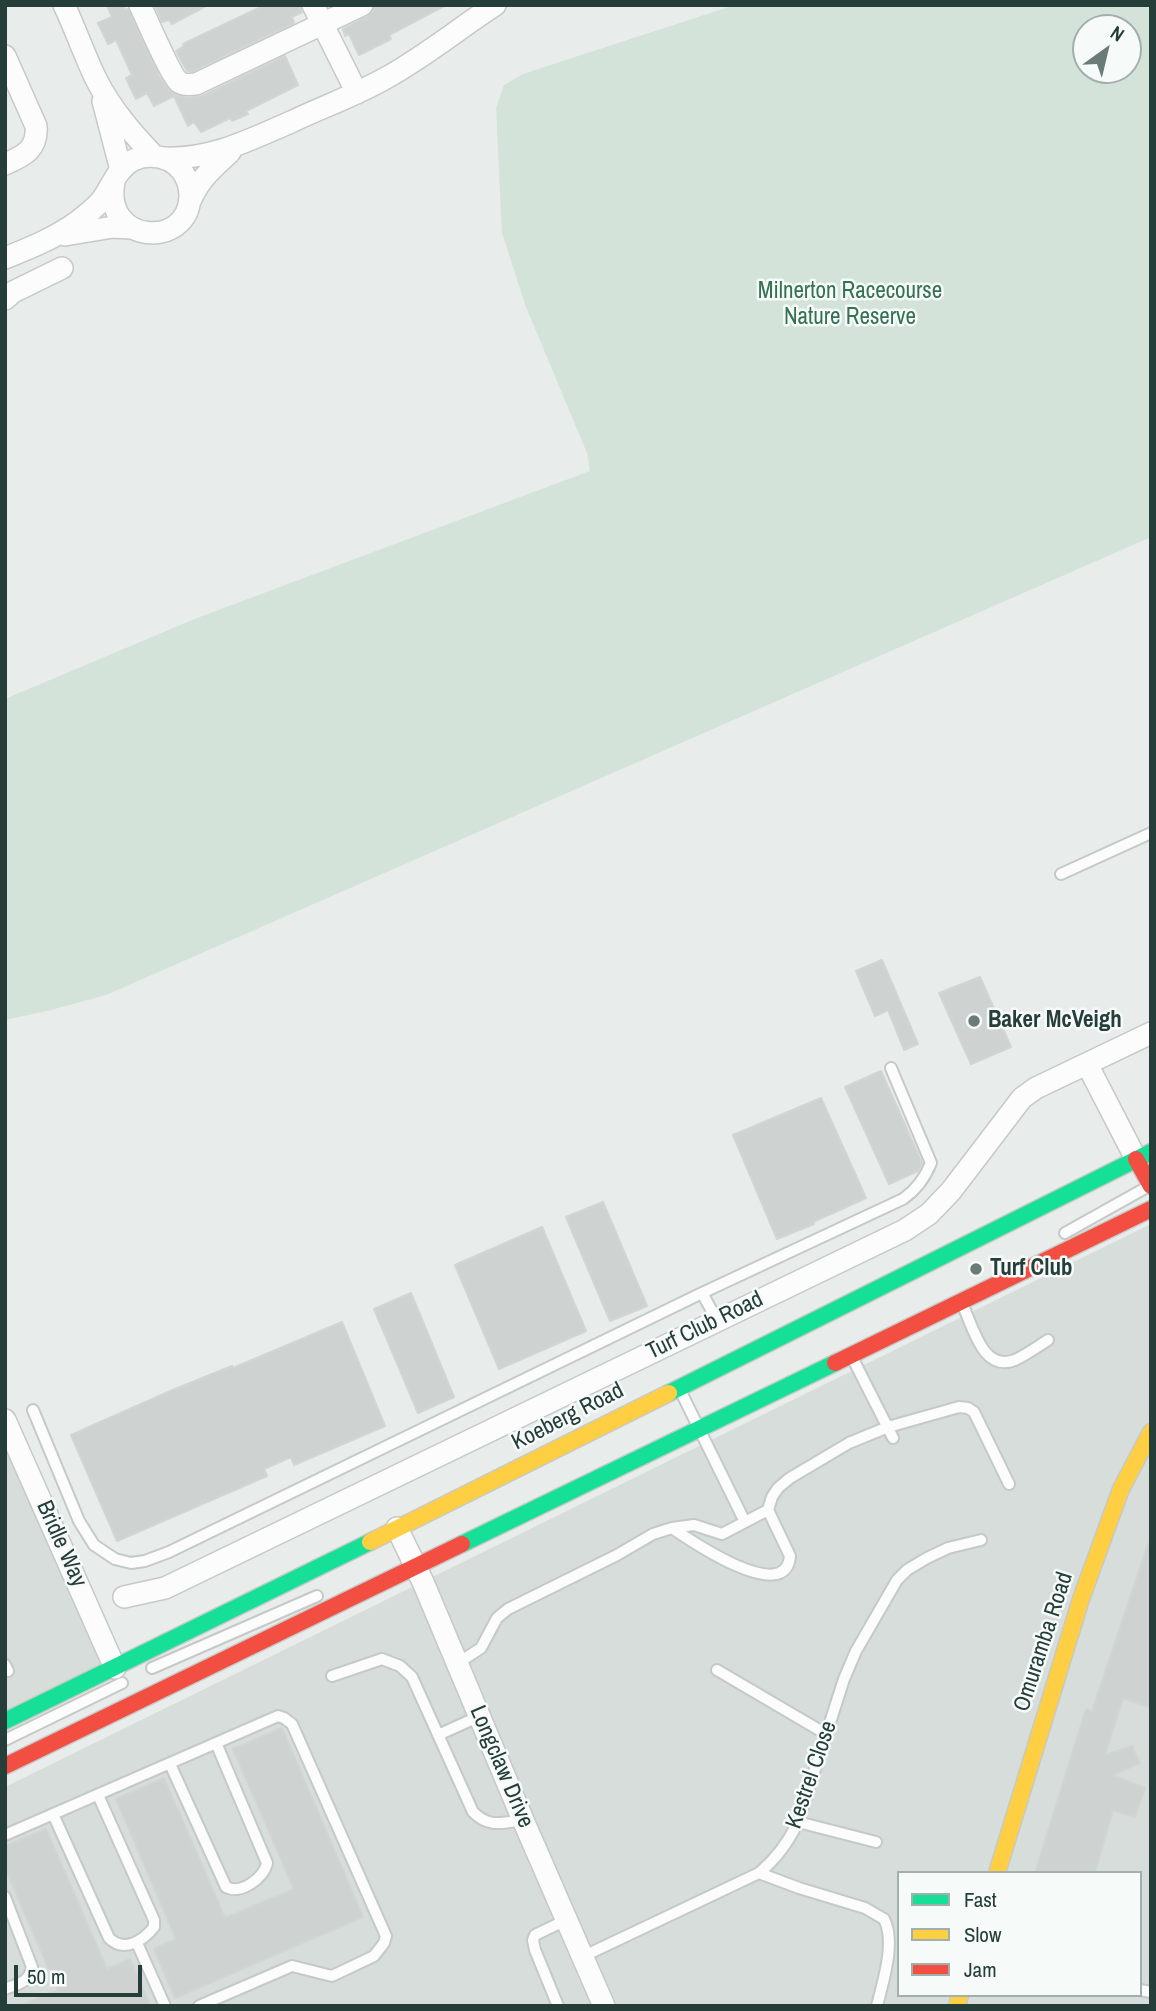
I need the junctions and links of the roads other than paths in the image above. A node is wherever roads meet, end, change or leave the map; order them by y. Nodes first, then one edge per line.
1 (64, 5) edge
2 (140, 5) edge
3 (362, 5) edge
4 (495, 5) edge
5 (318, 15) edge
6 (5, 56) edge
7 (98, 82) junction
8 (357, 93) junction
9 (237, 146) junction
10 (159, 157) junction
11 (5, 164) edge
12 (118, 176) junction
13 (190, 201) junction
14 (131, 228) junction
15 (53, 238) junction
16 (5, 258) edge
17 (62, 268) dead end
18 (5, 299) edge
19 (1151, 833) edge
20 (1061, 874) dead end
21 (1151, 1033) edge
22 (1087, 1064) junction
23 (891, 1068) dead end
24 (1147, 1172) edge
25 (1128, 1180) dead end
26 (1151, 1209) edge
27 (1051, 1241) dead end
28 (702, 1293) junction
29 (961, 1302) junction
30 (717, 1320) junction
31 (1048, 1340) dead end
32 (851, 1355) junction
33 (729, 1376) dead end
34 (678, 1388) junction
35 (704, 1409) dead end
36 (33, 1410) dead end
37 (5, 1420) edge
38 (680, 1421) dead end
39 (695, 1422) junction
40 (888, 1427) junction
41 (1151, 1432) edge
42 (893, 1438) dead end
43 (1009, 1484) dead end
44 (768, 1510) junction
45 (745, 1522) junction
46 (397, 1528) junction
47 (672, 1528) junction
48 (722, 1534) junction
49 (981, 1540) dead end
50 (716, 1555) junction
51 (410, 1556) junction
52 (328, 1591) dead end
53 (124, 1597) dead end
54 (458, 1663) junction
55 (717, 1670) dead end
56 (146, 1671) dead end
57 (125, 1672) junction
58 (332, 1676) dead end
59 (480, 1716) junction
60 (5, 1721) edge
61 (826, 1734) junction
62 (438, 1735) junction
63 (5, 1740) edge
64 (216, 1744) junction
65 (170, 1764) junction
66 (5, 1766) edge
67 (98, 1795) junction
68 (54, 1814) junction
69 (523, 1820) junction
70 (798, 1822) junction
71 (5, 1835) edge
72 (876, 1842) dead end
73 (998, 1871) edge
74 (758, 1873) junction
75 (5, 1898) edge
76 (566, 1920) junction
77 (137, 1943) junction
78 (584, 1956) junction
79 (5, 1989) edge
80 (164, 2006) edge
81 (199, 2006) edge
82 (558, 2006) edge
83 (604, 2006) edge
84 (877, 2006) edge

1 - 7 street
2 - 5 street
3 - 5 street
4 - 8 street
5 - 8 street
6 - 11 street
7 - 10 street
7 - 12 street
8 - 9 street
9 - 10 street
9 - 13 street
10 - 12 street
10 - 13 street
12 - 14 street
12 - 15 street
13 - 14 street
14 - 15 street
15 - 16 street
17 - 18 street
19 - 20 lane
21 - 22 street, Turf Club Road
22 - 24 street
22 - 30 street, Turf Club Road
23 - 28 lane
24 - 25 lane
24 - 27 lane
24 - 34 main road, Koeberg Road
26 - 29 main road
28 - 30 lane
28 - 36 lane
29 - 31 lane
29 - 32 main road
30 - 53 street, Turf Club Road
32 - 39 main road
32 - 40 lane
33 - 34 lane
34 - 39 lane
34 - 46 main road, Koeberg Road
35 - 39 lane
37 - 57 street, Bridle Way
38 - 39 lane
39 - 45 lane
39 - 51 main road
40 - 42 lane
40 - 43 lane
40 - 44 lane
41 - 73 main road, Omuramba Road
44 - 45 lane
44 - 50 lane
45 - 48 lane
46 - 51 street, Longclaw Drive
46 - 57 main road, Koeberg Road
47 - 48 lane
47 - 50 lane
47 - 54 lane
48 - 50 lane
49 - 61 lane, Kestrel Close
51 - 54 street, Longclaw Drive
51 - 66 main road
52 - 56 lane
54 - 59 street, Longclaw Drive
55 - 61 lane
57 - 60 main road, Koeberg Road
57 - 63 lane
58 - 62 lane
59 - 62 lane
59 - 69 street, Longclaw Drive
61 - 70 lane, Kestrel Close
62 - 69 lane
64 - 65 lane
64 - 65 lane
64 - 81 lane
65 - 67 lane
67 - 68 lane
67 - 77 lane
68 - 71 lane
68 - 77 lane
69 - 76 street, Longclaw Drive
70 - 72 lane
70 - 74 lane, Kestrel Close
74 - 78 lane, Kestrel Close
74 - 84 lane
75 - 79 lane
76 - 78 street, Longclaw Drive
76 - 82 lane
77 - 80 lane
78 - 83 street, Longclaw Drive

